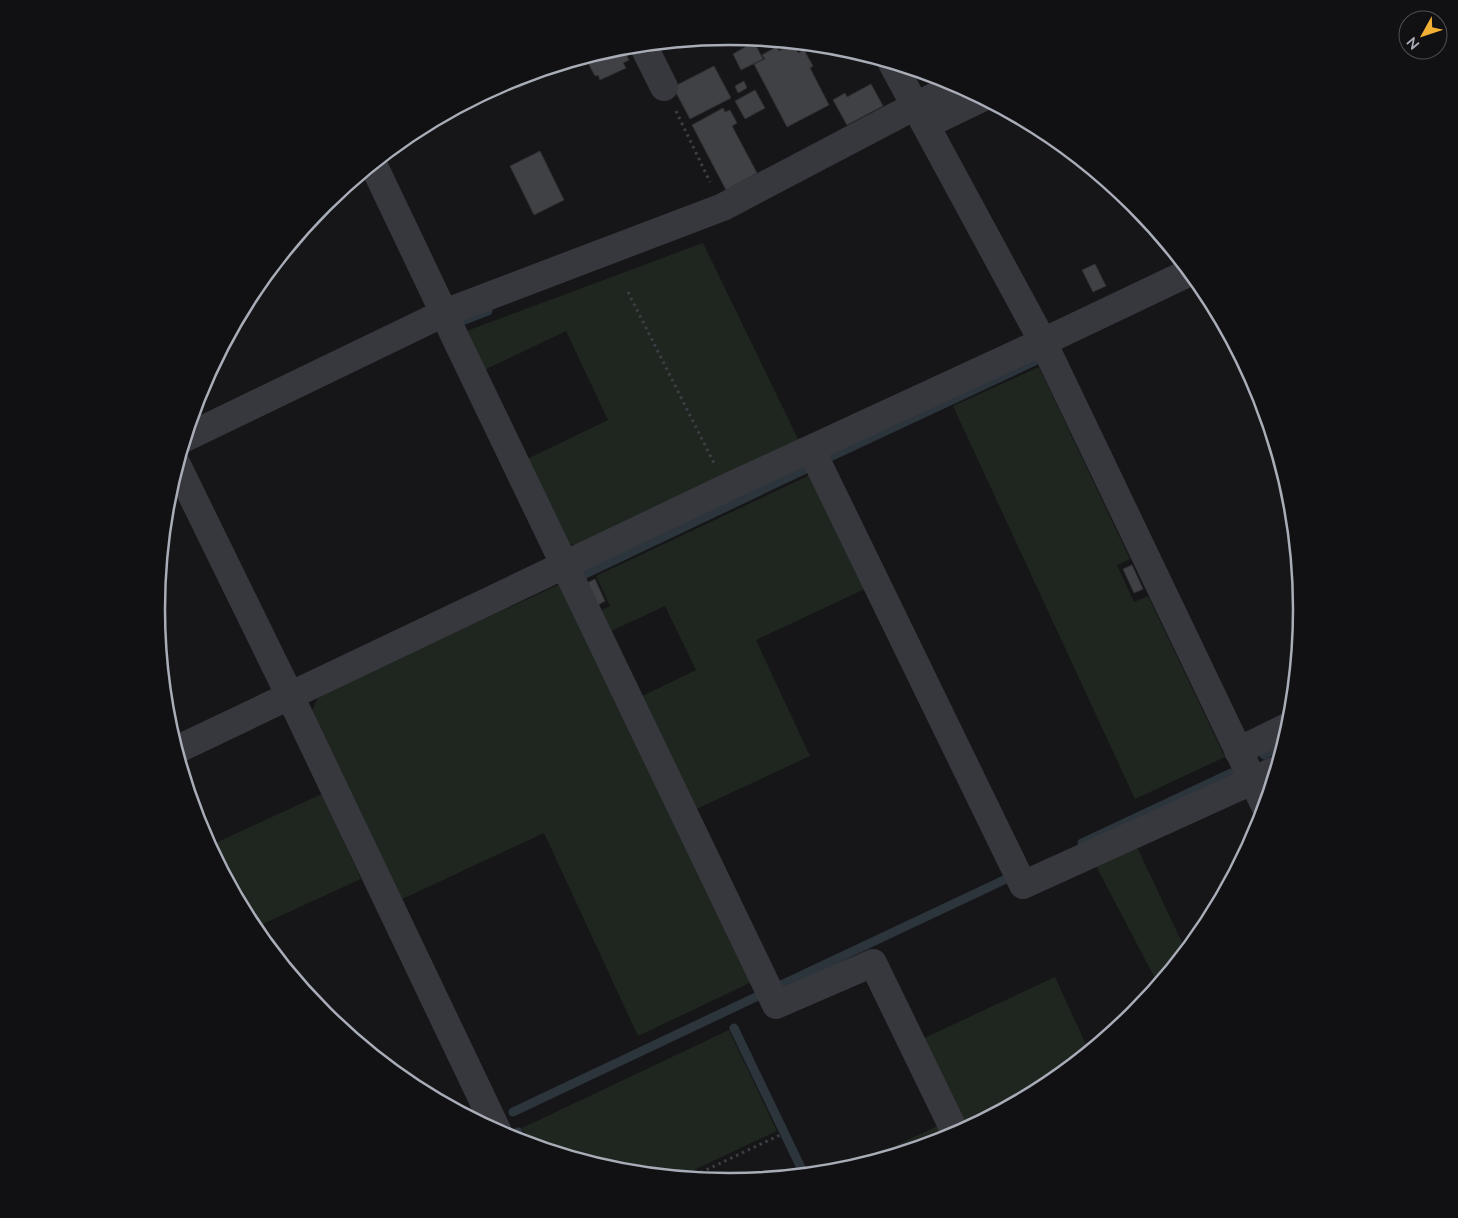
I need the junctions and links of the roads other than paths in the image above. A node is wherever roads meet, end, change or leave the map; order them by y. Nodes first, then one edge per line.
1 (646, 51) edge
2 (896, 71) edge
3 (664, 87) road end
4 (951, 91) edge
5 (973, 101) edge
6 (920, 115) junction
7 (376, 170) edge
8 (1183, 275) edge
9 (444, 313) junction
10 (1043, 342) junction
11 (193, 434) edge
12 (811, 449) junction
13 (182, 474) edge
14 (565, 565) junction
15 (290, 696) junction
16 (1279, 730) edge
17 (182, 747) edge
18 (1238, 750) junction
19 (1264, 775) edge
20 (493, 1121) edge
21 (952, 1127) edge

1 - 3 street
2 - 6 street
4 - 6 street
5 - 6 street
6 - 9 street
6 - 10 street
7 - 9 street
8 - 10 street
9 - 11 street
9 - 14 street
10 - 12 street
10 - 18 street
12 - 14 street
12 - 19 street
13 - 15 street
14 - 15 street
14 - 21 street
15 - 17 street
15 - 20 street
16 - 18 street
18 - 19 street

